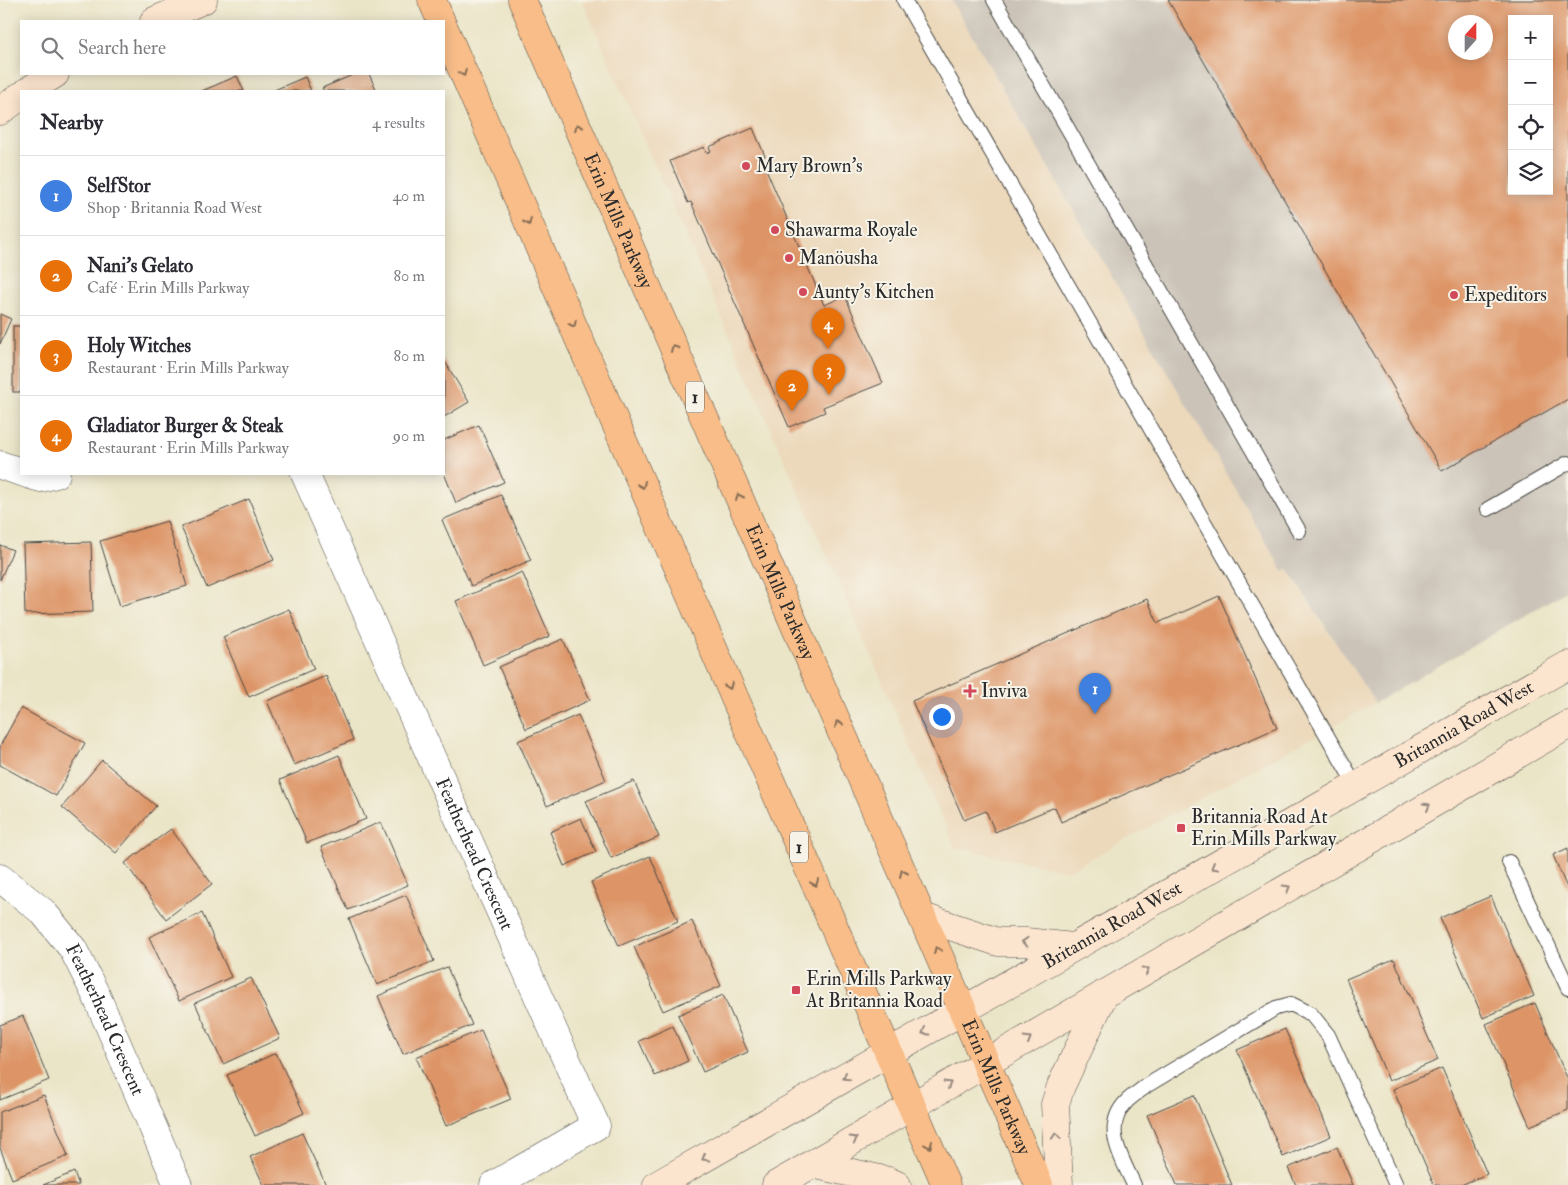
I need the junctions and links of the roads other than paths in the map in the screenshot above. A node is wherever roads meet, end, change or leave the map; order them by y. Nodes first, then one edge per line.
1 (203, 0) edge
2 (432, 0) edge
3 (522, 0) edge
4 (904, 0) edge
5 (994, 0) edge
6 (156, 20) edge
7 (441, 20) edge
8 (445, 30) edge
9 (53, 75) edge
10 (30, 90) edge
11 (20, 97) edge
12 (0, 111) edge
13 (1568, 463) edge
14 (0, 465) edge
15 (20, 472) edge
16 (30, 475) edge
17 (52, 475) edge
18 (305, 475) edge
19 (1488, 509) dead end
20 (1299, 531) dead end
21 (1568, 665) edge
22 (1568, 725) edge
23 (1356, 786) junction
24 (1509, 862) dead end
25 (0, 878) edge
26 (923, 917) junction
27 (1073, 947) junction
28 (1568, 988) edge
29 (1104, 994) junction
30 (962, 1010) junction
31 (888, 1053) junction
32 (985, 1063) junction
33 (912, 1106) junction
34 (812, 1164) junction
35 (178, 1185) edge
36 (494, 1185) edge
37 (657, 1185) edge
38 (776, 1185) edge
39 (897, 1185) edge
40 (946, 1185) edge
41 (1040, 1185) edge
42 (1059, 1185) edge
43 (1134, 1185) edge
44 (1396, 1185) edge

1 - 6 main road
2 - 7 main road
26 -> 3 main road, Erin Mills Parkway / 1
4 - 23 lane
5 - 20 lane
8 -> 31 main road, 1
9 - 10 main road
11 - 12 main road
13 - 19 lane
14 - 15 street
16 - 17 street
18 - 36 street, Featherhead Crescent
21 - 23 main road, Britannia Road West
29 -> 22 main road
23 -> 27 main road, Britannia Road West
24 - 28 lane
25 - 35 street, Featherhead Crescent
27 -> 26 main road
30 -> 26 main road, Erin Mills Parkway / 1
27 - 30 main road, Britannia Road West
32 -> 29 main road
42 -> 29 main road
30 -> 31 main road, Britannia Road West
30 - 32 main road, Erin Mills Parkway / 1
31 - 33 main road, 1
31 -> 37 main road, Britannia Road West
33 -> 32 main road
32 - 41 main road, Erin Mills Parkway / 1
34 -> 33 main road
33 -> 40 main road, 1
34 - 38 main road
34 - 39 main road
43 - 44 lane

